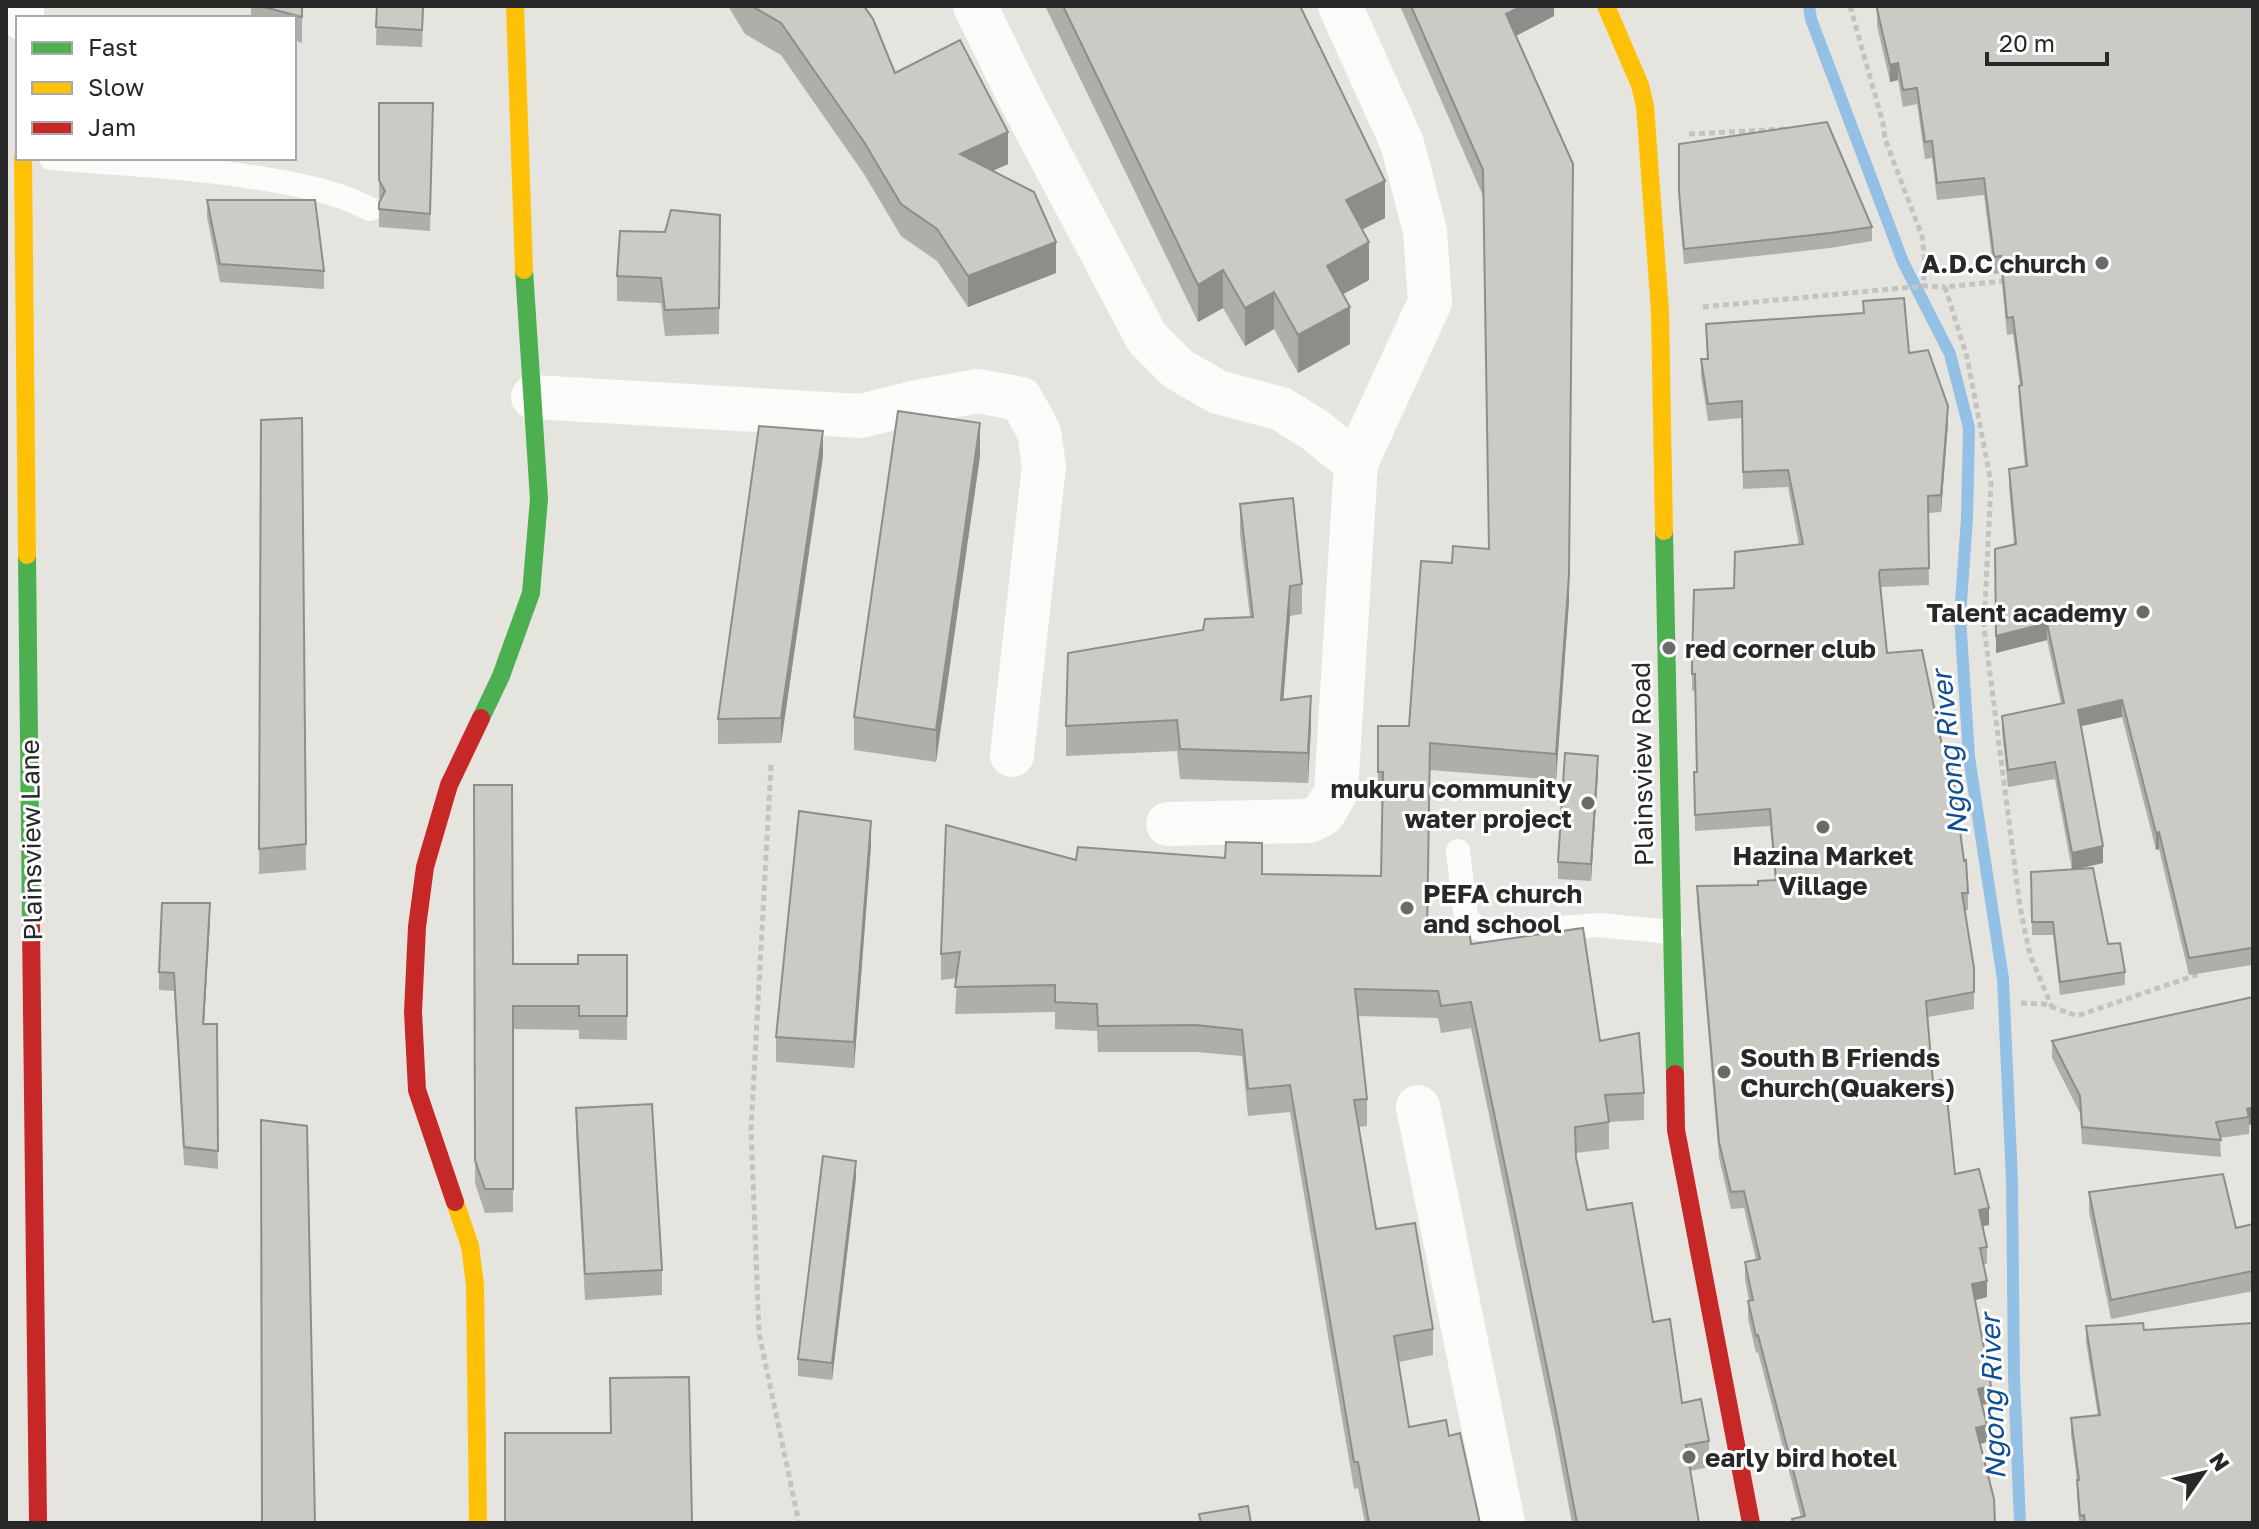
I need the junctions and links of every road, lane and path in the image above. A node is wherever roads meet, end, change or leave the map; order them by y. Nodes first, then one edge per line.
1 (515, 6) edge
2 (975, 6) edge
3 (1340, 6) edge
4 (1606, 6) edge
5 (1850, 6) edge
6 (1789, 129) edge
7 (1648, 136) junction
8 (23, 160) edge
9 (75, 160) edge
10 (15, 202) edge
11 (370, 209) dead end
12 (2006, 281) edge
13 (1923, 286) junction
14 (1945, 287) junction
15 (1660, 311) junction
16 (533, 397) junction
17 (1356, 463) junction
18 (1012, 755) dead end
19 (771, 765) dead end
20 (1168, 824) dead end
21 (1458, 851) dead end
22 (1671, 932) junction
23 (2207, 971) edge
24 (2021, 1003) dead end
25 (2052, 1007) junction
26 (1418, 1107) dead end
27 (38, 1523) edge
28 (478, 1523) edge
29 (799, 1523) edge
30 (1503, 1523) edge
31 (1751, 1523) edge

1 - 16 street
2 - 17 street
3 - 17 street
4 - 7 street, Plainsview Road
5 - 13 path
6 - 7 path
7 - 15 street, Plainsview Road
8 - 10 street, Plainsview Lane
9 - 11 lane
10 - 27 street, Plainsview Lane
12 - 14 path
13 - 14 path
13 - 15 path
14 - 25 path
15 - 22 street, Plainsview Road
16 - 18 street
16 - 28 street
17 - 20 street
19 - 29 path
21 - 22 lane
22 - 31 street, Plainsview Road
23 - 25 path
24 - 25 path
26 - 30 street

